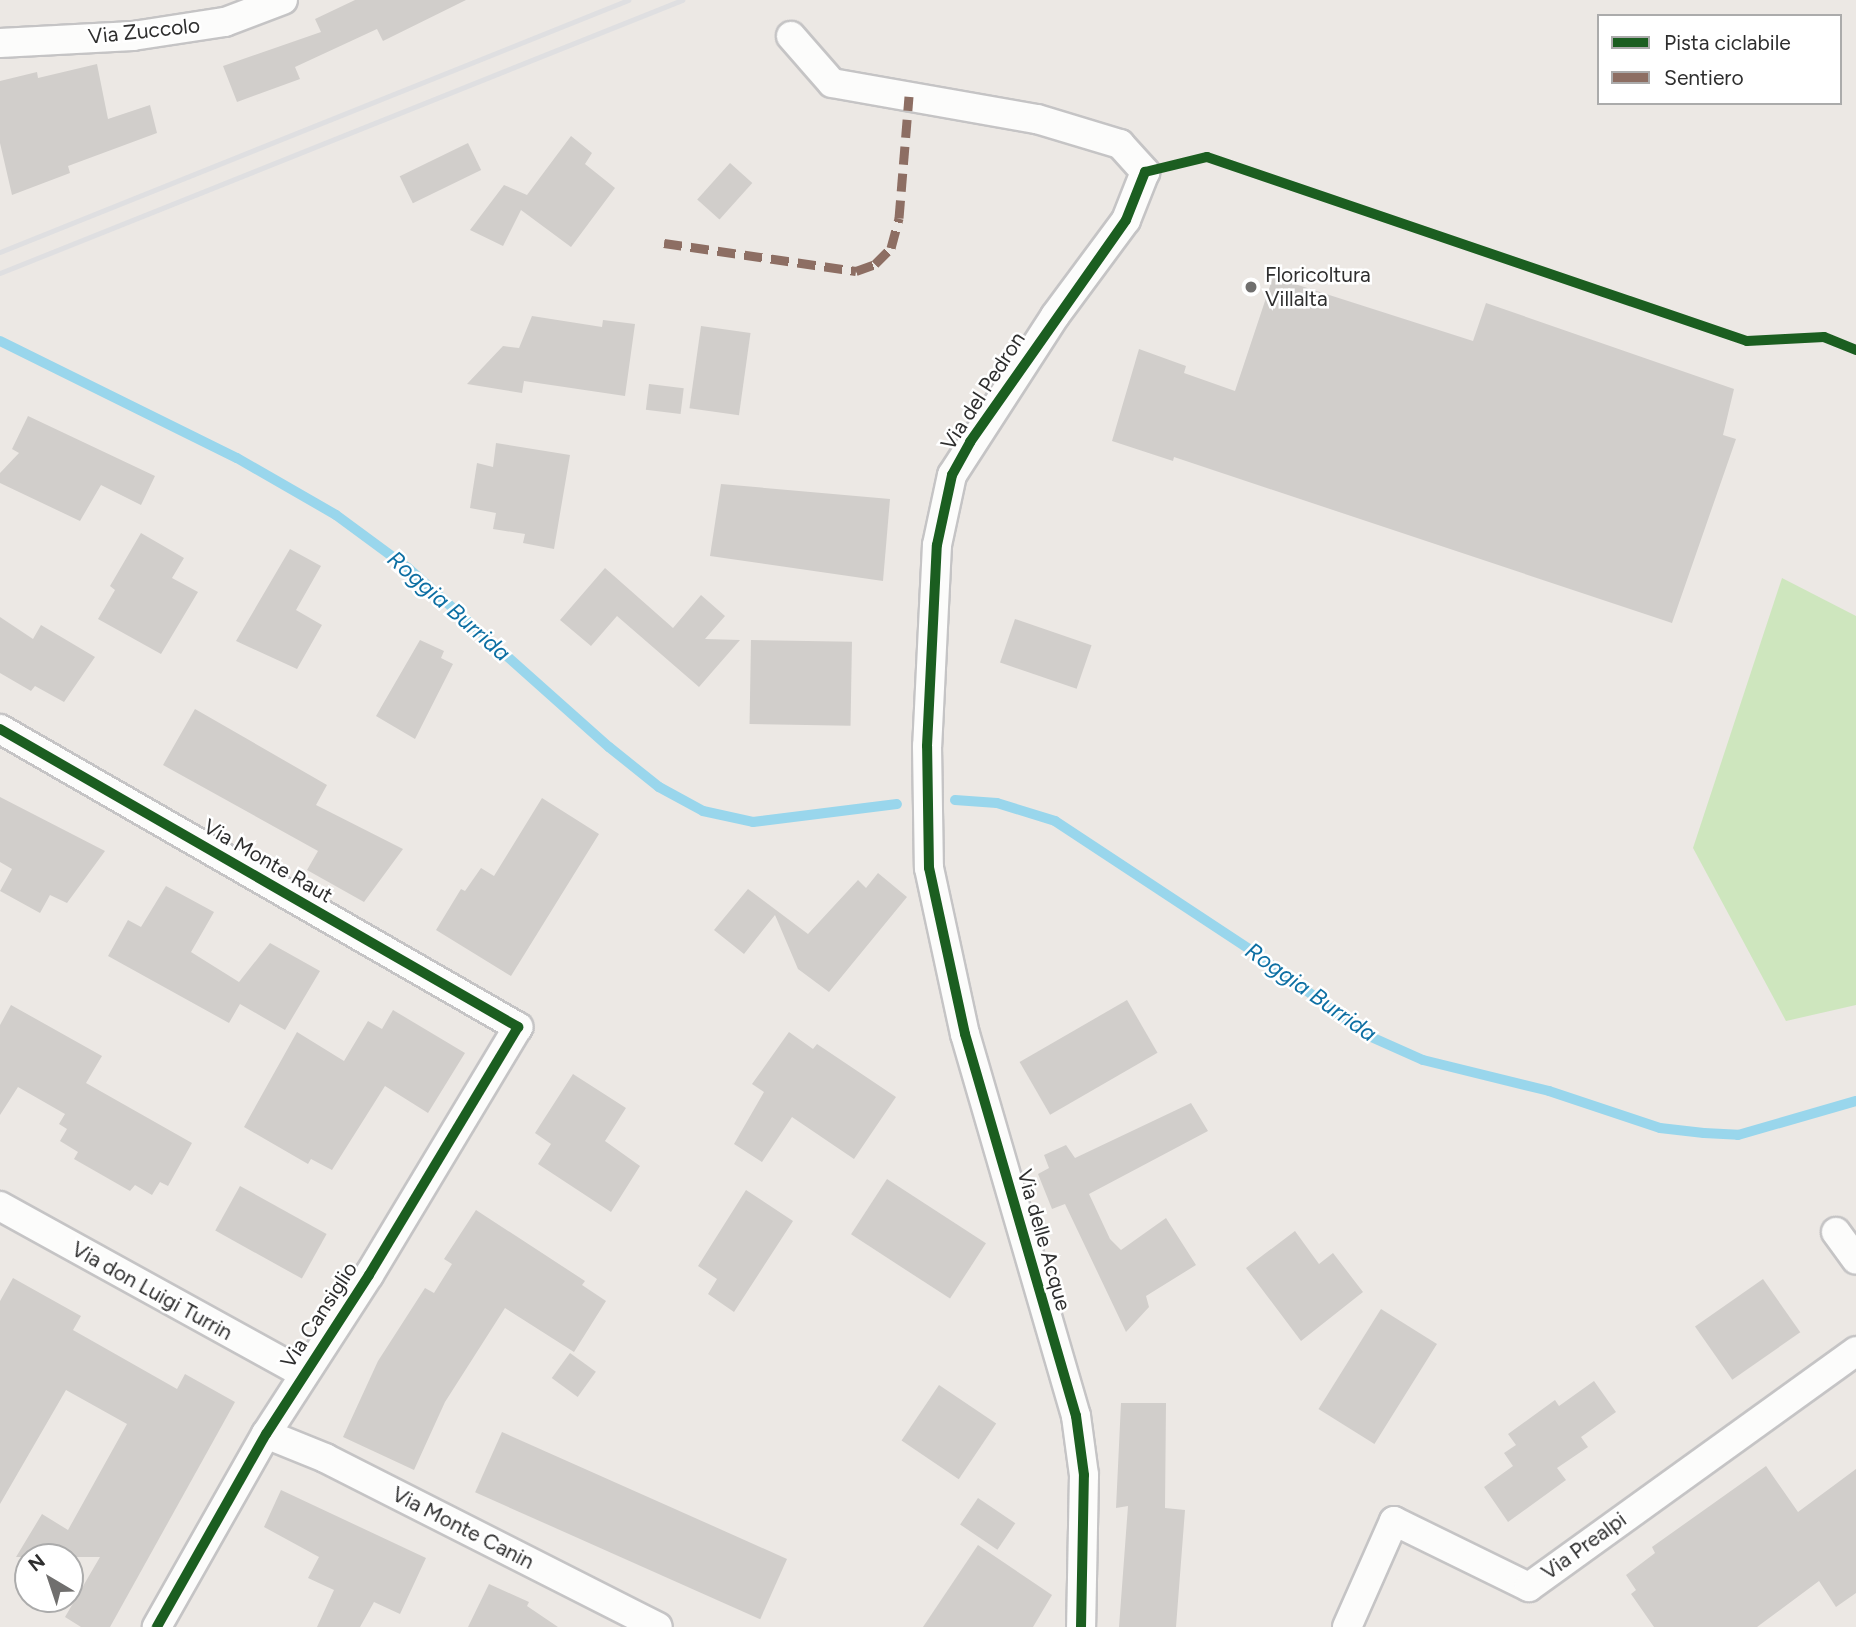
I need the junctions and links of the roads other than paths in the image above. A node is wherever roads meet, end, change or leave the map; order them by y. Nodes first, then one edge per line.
1 (284, 0) edge
2 (791, 36) dead end
3 (0, 43) edge
4 (0, 729) edge
5 (929, 868) joint
6 (518, 1027) joint
7 (0, 1206) edge
8 (1836, 1232) dead end
9 (1856, 1260) edge
10 (1856, 1351) edge
11 (304, 1374) junction
12 (266, 1434) junction
13 (157, 1627) edge
14 (658, 1627) edge
15 (1081, 1627) edge
16 (1347, 1627) edge

1 - 3 street, Via Zuccolo
2 - 5 street, Via del Pedron
4 - 6 street, Via Monte Raut
5 - 15 street, Via delle Acque
6 - 11 street, Via Cansiglio
7 - 11 street, Via don Luigi Turrin
8 - 9 street
10 - 16 street, Via Prealpi
11 - 12 street, Via Cansiglio
12 - 13 street, Via Cansiglio
12 - 14 street, Via Monte Canin

